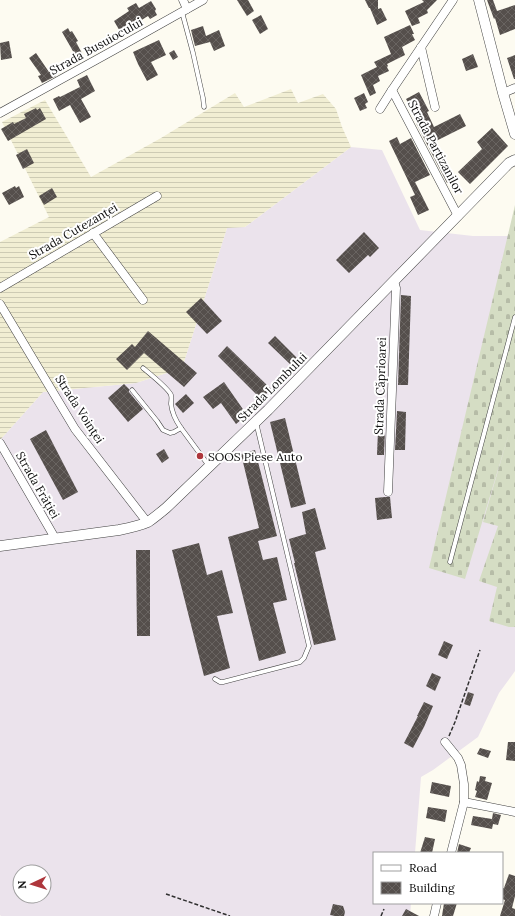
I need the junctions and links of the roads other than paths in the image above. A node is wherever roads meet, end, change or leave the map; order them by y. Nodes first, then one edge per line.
1 (183, 0) edge
2 (203, 0) edge
3 (453, 0) edge
4 (479, 0) edge
5 (185, 10) junction
6 (421, 47) junction
7 (515, 88) edge
8 (392, 90) junction
9 (503, 93) junction
10 (204, 107) dead end
11 (435, 107) dead end
12 (380, 109) dead end
13 (0, 113) edge
14 (515, 134) edge
15 (515, 160) edge
16 (157, 196) dead end
17 (458, 216) junction
18 (93, 233) junction
19 (394, 282) junction
20 (0, 288) edge
21 (144, 300) dead end
22 (0, 304) edge
23 (515, 317) edge
24 (143, 368) dead end
25 (132, 390) dead end
26 (256, 422) junction
27 (181, 428) junction
28 (0, 443) edge
29 (209, 466) junction
30 (388, 492) dead end
31 (148, 522) junction
32 (55, 538) junction
33 (0, 546) edge
34 (450, 562) dead end
35 (215, 679) dead end
36 (445, 742) road end
37 (464, 802) junction
38 (515, 812) edge
39 (451, 852) edge
40 (437, 904) edge
41 (434, 916) edge

1 - 5 street
2 - 5 street, Strada Busuiocului
3 - 6 street
4 - 9 street
5 - 10 lane
5 - 13 street, Strada Busuiocului
6 - 8 street
6 - 11 street
7 - 9 street
8 - 12 street
8 - 17 street, Strada Partizanilor
9 - 14 street
15 - 17 street, Strada Lombului
16 - 18 street, Strada Cutezanței
17 - 19 street, Strada Lombului
18 - 20 street, Strada Cutezanței
18 - 21 street
19 - 26 street, Strada Lombului
19 - 30 street, Strada Căprioarei
22 - 31 street, Strada Voinței
23 - 34 lane
24 - 27 lane
25 - 27 lane
26 - 29 street, Strada Lombului
26 - 35 lane
27 - 29 lane
28 - 32 street, Strada Frăției
29 - 31 street, Strada Lombului
31 - 32 street, Strada Lombului
32 - 33 street, Strada Lombului
36 - 37 street
37 - 38 street
37 - 39 street
40 - 41 street

